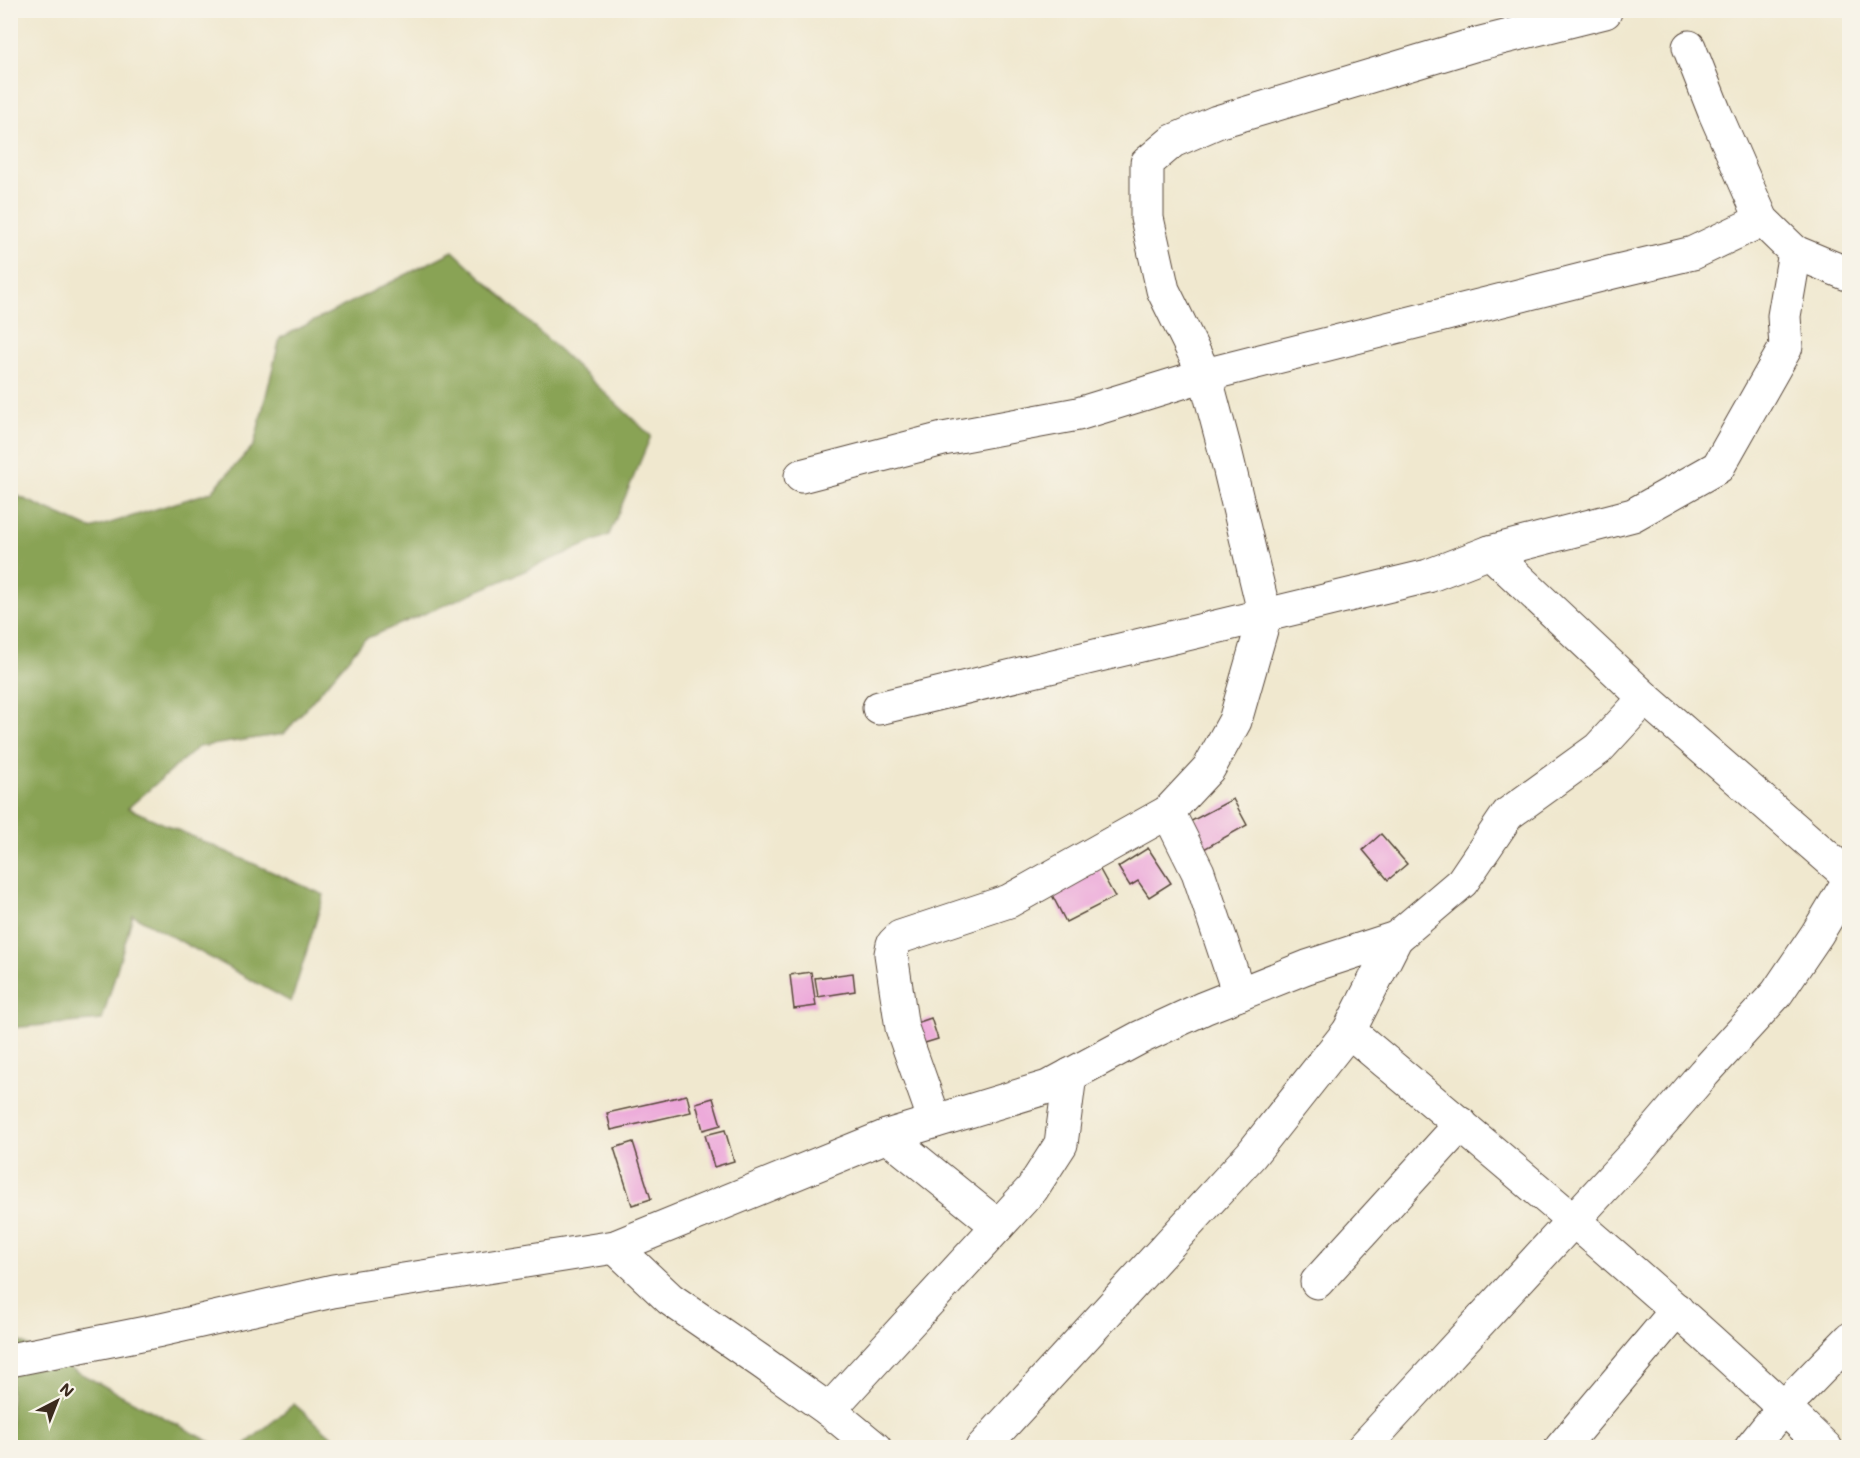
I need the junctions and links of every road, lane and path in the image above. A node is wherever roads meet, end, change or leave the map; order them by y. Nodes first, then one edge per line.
1 (1605, 12) dead end
2 (1689, 47) dead end
3 (1762, 220) junction
4 (1796, 252) junction
5 (1850, 275) edge
6 (1205, 375) junction
7 (801, 476) dead end
8 (1490, 552) junction
9 (1264, 616) junction
10 (1645, 698) junction
11 (879, 708) dead end
12 (1168, 812) junction
13 (1850, 878) edge
14 (1396, 938) junction
15 (1239, 994) junction
16 (1349, 1031) junction
17 (1070, 1075) junction
18 (935, 1121) junction
19 (1461, 1124) junction
20 (887, 1136) junction
21 (1574, 1218) junction
22 (998, 1226) junction
23 (615, 1246) junction
24 (1317, 1282) dead end
25 (1677, 1310) junction
26 (1850, 1339) edge
27 (10, 1360) edge
28 (1784, 1407) junction
29 (828, 1410) junction
30 (875, 1448) edge
31 (982, 1448) edge
32 (1363, 1448) edge
33 (1561, 1448) edge
34 (1751, 1448) edge
35 (1826, 1448) edge

1 - 6 street
2 - 3 street
3 - 4 street
3 - 6 street
4 - 5 street
4 - 8 street
6 - 7 street
6 - 9 street
8 - 9 street
8 - 10 street
9 - 11 street
9 - 12 street
10 - 13 street
10 - 14 street
12 - 15 street
12 - 18 street
13 - 21 street
14 - 15 street
14 - 16 street
15 - 17 street
16 - 19 street
16 - 31 street
17 - 18 street
17 - 22 street
18 - 20 street
19 - 21 street
19 - 24 street
20 - 22 street
20 - 23 street
21 - 25 street
21 - 32 street
22 - 29 street
23 - 27 street
23 - 29 street
25 - 28 street
25 - 33 street
26 - 28 street
28 - 34 street
28 - 35 street
29 - 30 street

